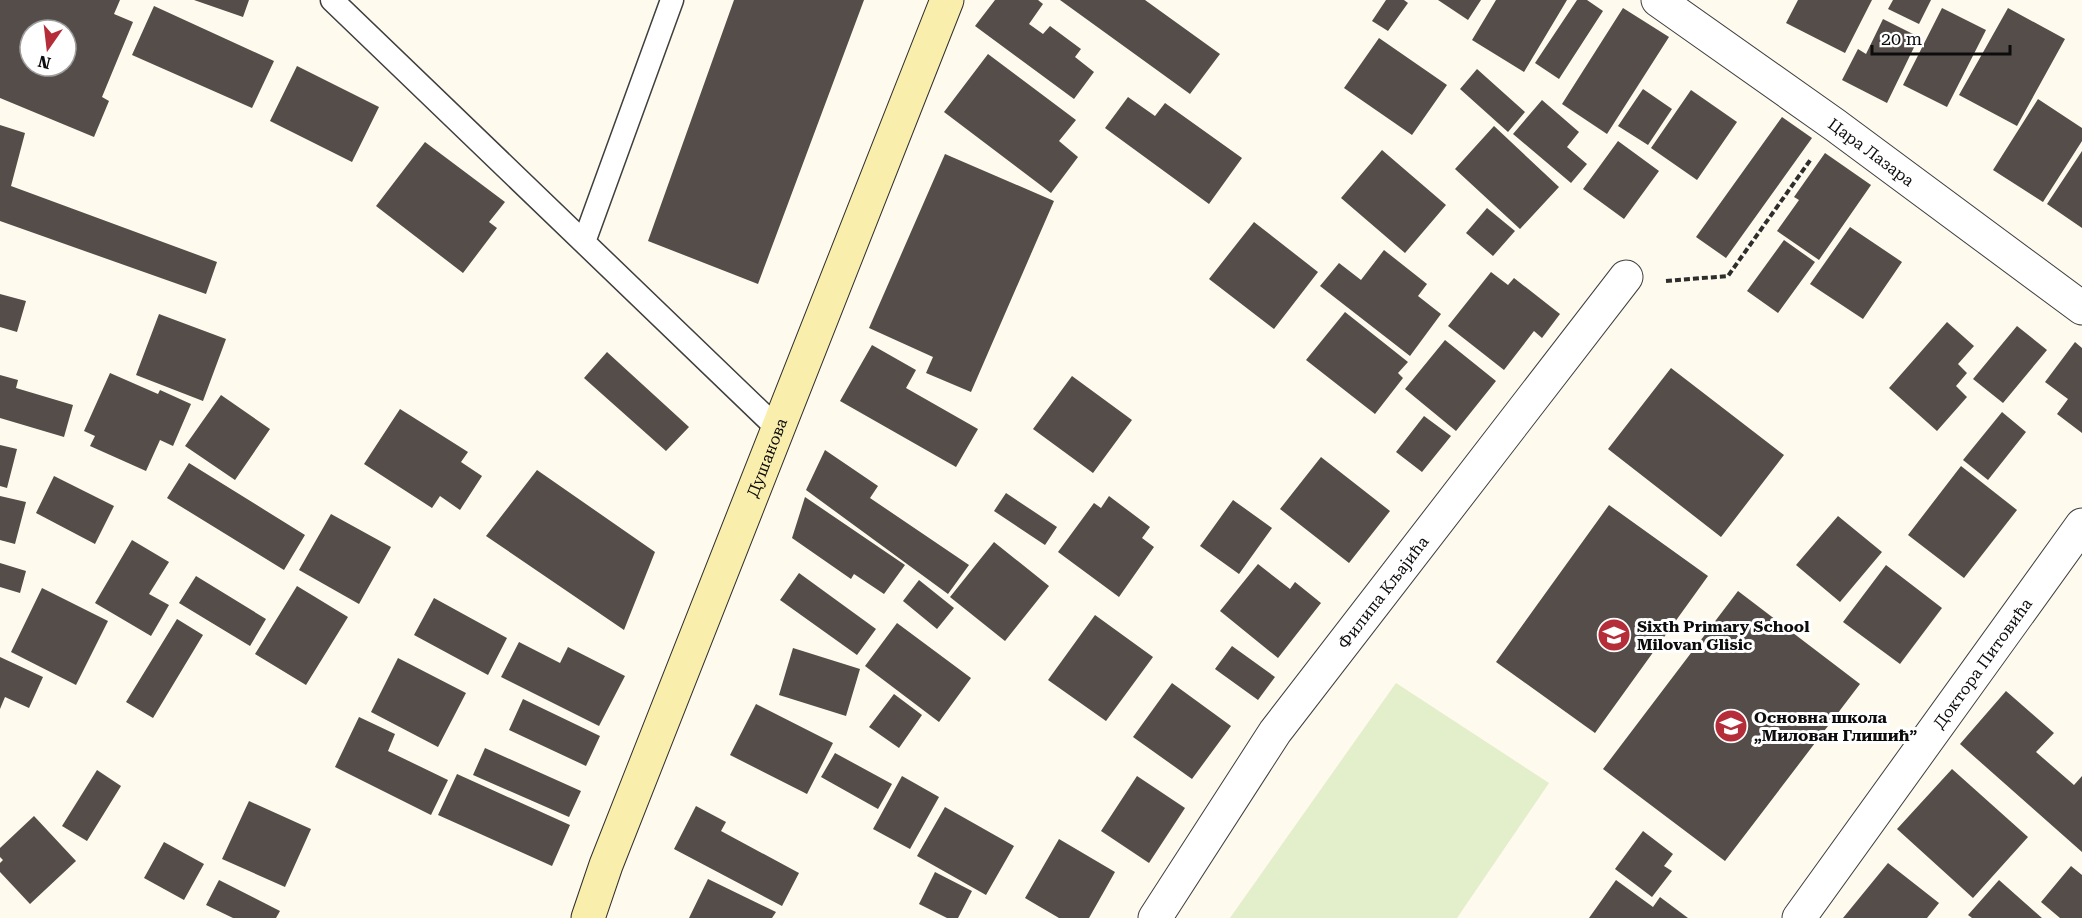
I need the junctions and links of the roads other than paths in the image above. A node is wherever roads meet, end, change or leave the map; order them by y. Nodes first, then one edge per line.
1 (332, 0) edge
2 (672, 0) edge
3 (947, 0) edge
4 (1658, 0) edge
5 (584, 242) junction
6 (1626, 277) road end
7 (2082, 308) edge
8 (778, 429) junction
9 (2082, 525) edge
10 (588, 918) edge
11 (1155, 918) edge
12 (1799, 918) edge

1 - 5 lane
2 - 5 lane
3 - 8 street, Душанова
4 - 7 street, Цара Лазара
5 - 8 lane
6 - 11 street, Филипа Кљајића
8 - 10 street, Душанова
9 - 12 street, Доктора Питовића

